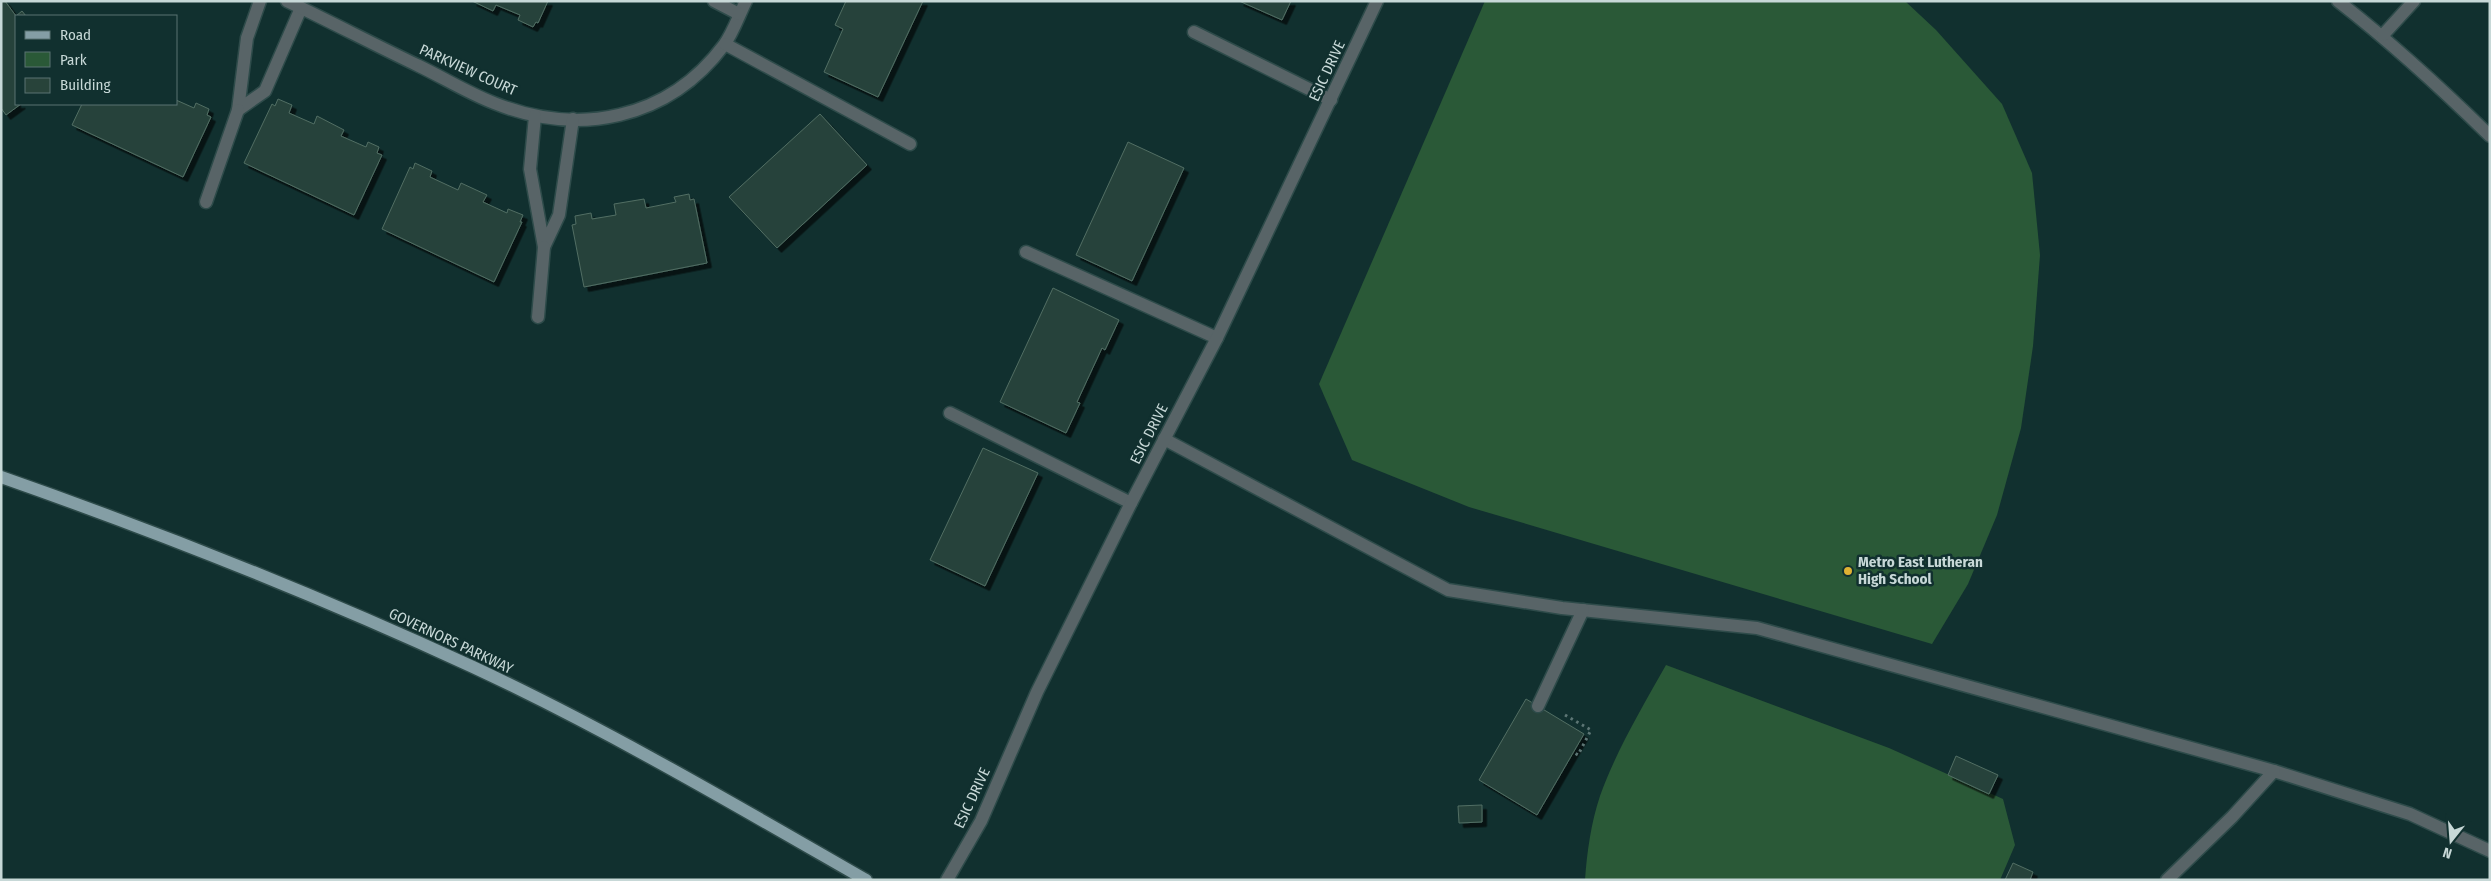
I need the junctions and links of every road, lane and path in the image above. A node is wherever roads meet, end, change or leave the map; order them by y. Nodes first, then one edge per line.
1 (260, 1) edge
2 (287, 1) edge
3 (714, 1) edge
4 (746, 1) edge
5 (1377, 1) edge
6 (2338, 1) edge
7 (2414, 1) edge
8 (300, 8) junction
9 (739, 14) junction
10 (1194, 32) dead end
11 (2382, 35) junction
12 (725, 44) junction
13 (1331, 100) junction
14 (238, 110) junction
15 (535, 116) junction
16 (573, 119) junction
17 (2490, 136) edge
18 (910, 144) dead end
19 (206, 202) dead end
20 (544, 247) junction
21 (1026, 252) dead end
22 (538, 317) dead end
23 (1217, 338) junction
24 (950, 413) dead end
25 (1164, 439) junction
26 (1, 477) edge
27 (1131, 503) junction
28 (1583, 610) junction
29 (1540, 703) joint
30 (1573, 752) dead end
31 (2274, 770) junction
32 (2490, 851) edge
33 (866, 880) edge
34 (947, 880) edge
35 (2167, 880) edge

1 - 14 street
2 - 8 street, PARKVIEW COURT
3 - 9 street
4 - 9 street, PARKVIEW COURT
5 - 13 street, ESIC DRIVE
6 - 11 street
7 - 11 street
8 - 14 street
8 - 15 street, PARKVIEW COURT
9 - 12 street, PARKVIEW COURT
10 - 13 street
11 - 17 street
12 - 16 street, PARKVIEW COURT
12 - 18 street
13 - 23 street, ESIC DRIVE
14 - 19 street
15 - 16 street, PARKVIEW COURT
15 - 20 street
16 - 20 street
20 - 22 street
21 - 23 street
23 - 25 street, ESIC DRIVE
24 - 27 street
25 - 27 street, ESIC DRIVE
25 - 28 street
26 - 33 main road, GOVERNORS PARKWAY
27 - 34 street, ESIC DRIVE
28 - 29 street
28 - 31 street
29 - 30 path
31 - 32 street
31 - 35 street

